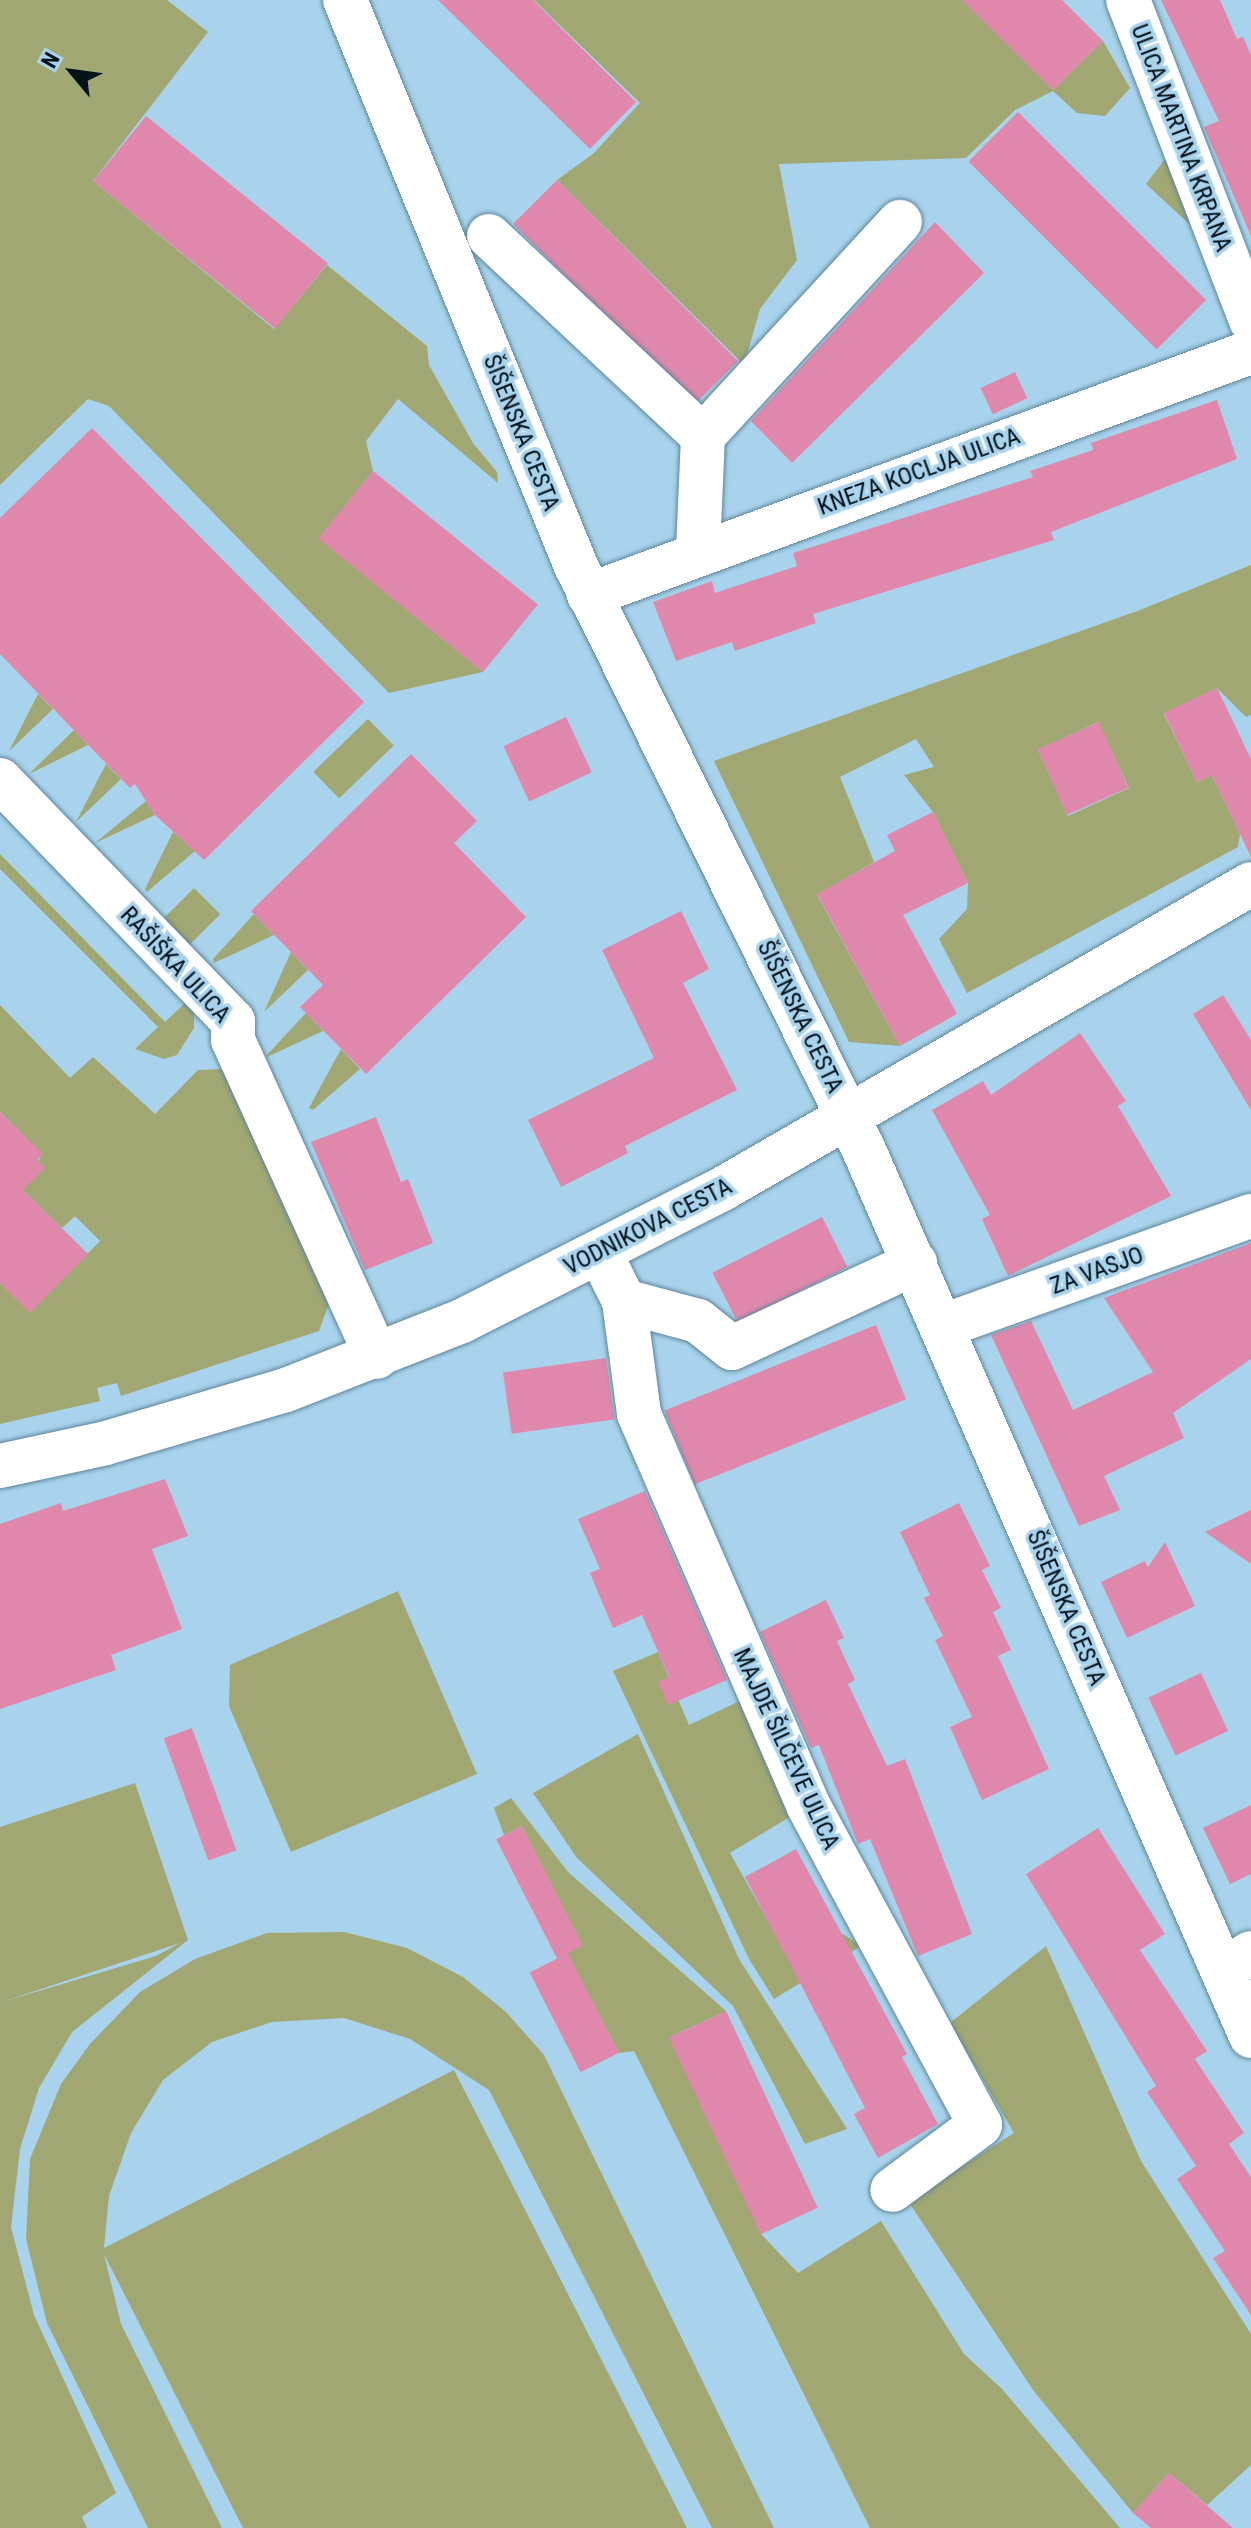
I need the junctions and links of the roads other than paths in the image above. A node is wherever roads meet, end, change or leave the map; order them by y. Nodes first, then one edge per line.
1 (345, 0) edge
2 (1128, 0) edge
3 (900, 222) dead end
4 (489, 236) dead end
5 (1251, 321) edge
6 (1251, 352) edge
7 (703, 436) junction
8 (698, 551) junction
9 (589, 595) junction
10 (0, 780) edge
11 (1251, 884) edge
12 (848, 1115) junction
13 (1251, 1216) edge
14 (600, 1253) junction
15 (915, 1263) junction
16 (624, 1301) junction
17 (943, 1326) junction
18 (377, 1357) junction
19 (0, 1466) edge
20 (1237, 1962) edge
21 (1251, 2036) edge
22 (892, 2190) dead end

1 - 9 street, ŠIŠENSKA CESTA
2 - 5 street, ULICA MARTINA KRPANA
3 - 7 street
4 - 7 street
6 - 8 street, KNEZA KOCLJA ULICA
7 - 8 street
8 - 9 street, KNEZA KOCLJA ULICA
9 - 12 street, ŠIŠENSKA CESTA
10 - 18 street, RAŠIŠKA ULICA
11 - 12 street, VODNIKOVA CESTA
12 - 14 street, VODNIKOVA CESTA
12 - 15 street, ŠIŠENSKA CESTA
13 - 17 street, ZA VASJO
14 - 16 street, MAJDE ŠILČEVE ULICA
14 - 18 street, VODNIKOVA CESTA
15 - 16 street
15 - 17 street, ŠIŠENSKA CESTA
16 - 22 street, MAJDE ŠILČEVE ULICA
17 - 20 street, ŠIŠENSKA CESTA
18 - 19 street, VODNIKOVA CESTA
20 - 21 street, ŠIŠENSKA CESTA

